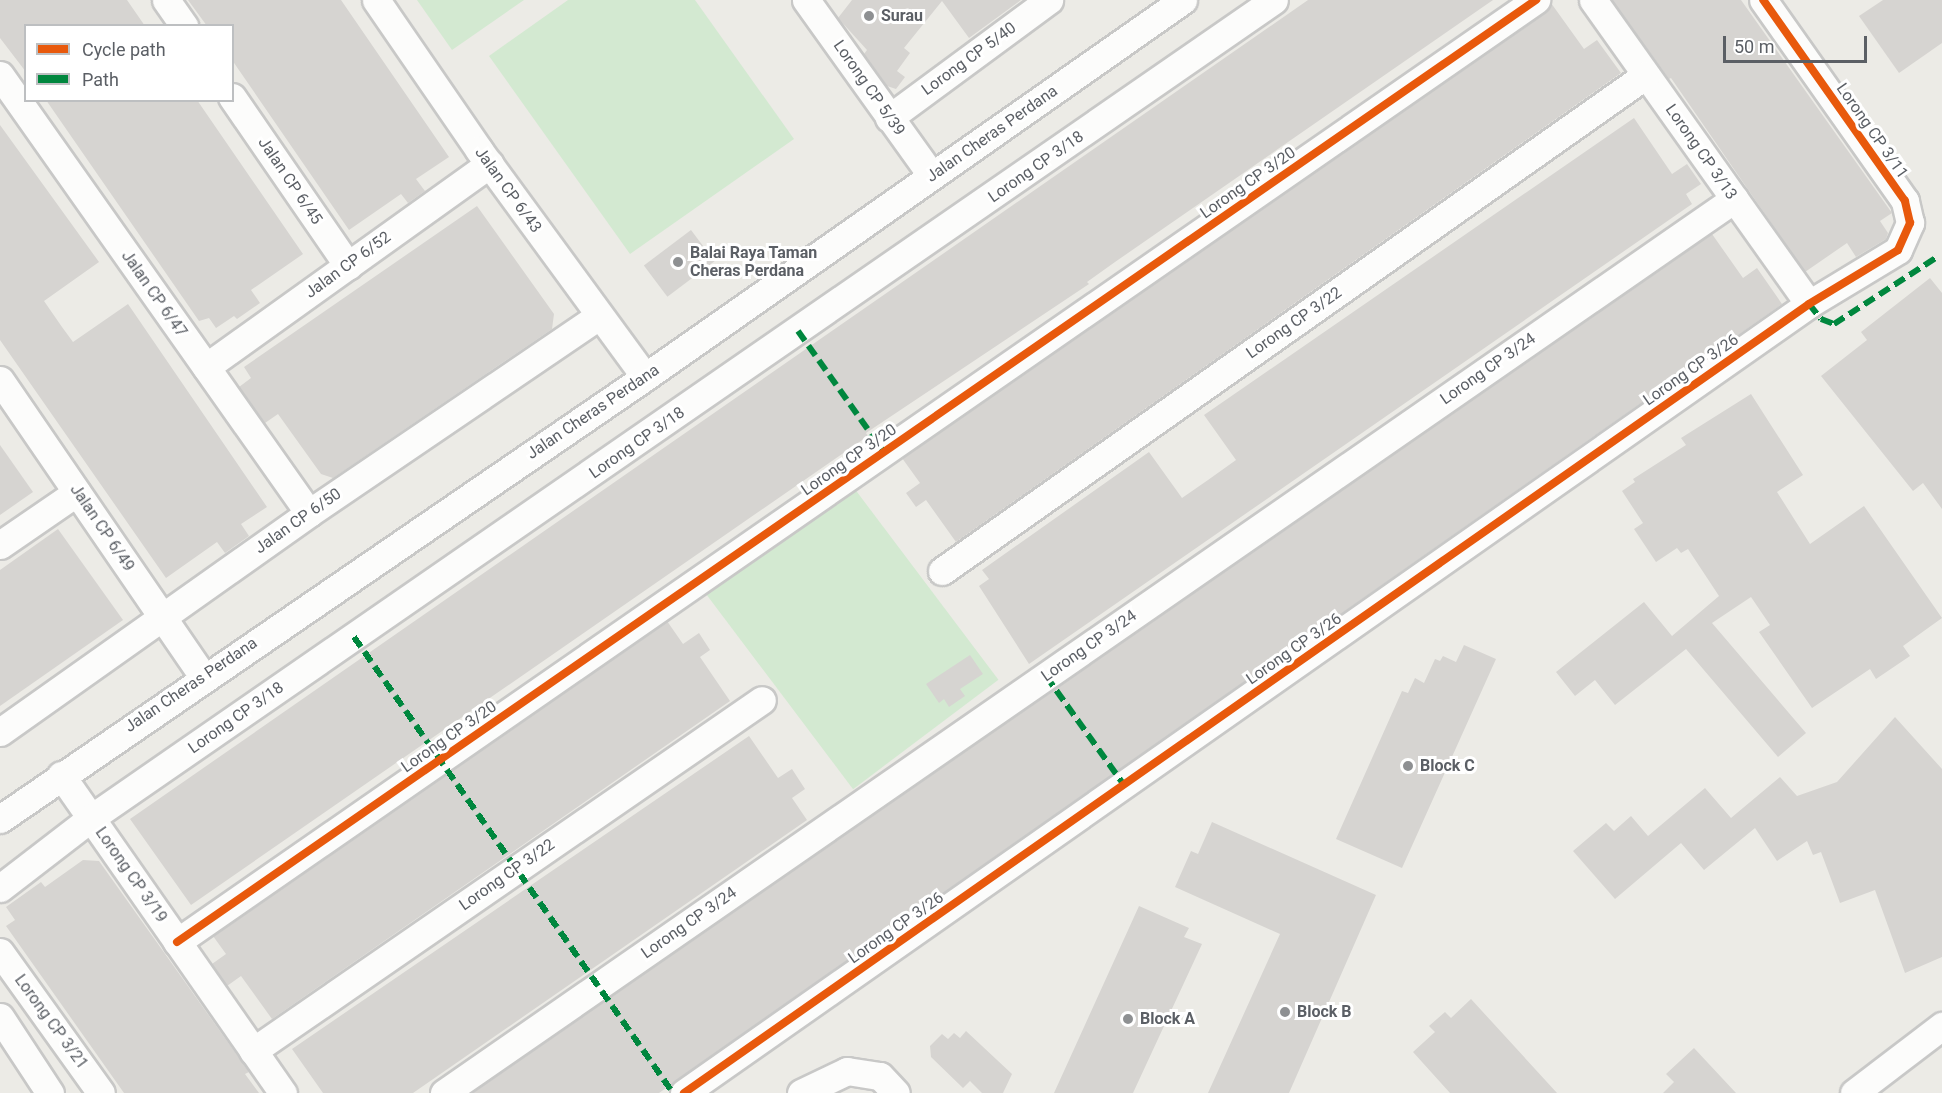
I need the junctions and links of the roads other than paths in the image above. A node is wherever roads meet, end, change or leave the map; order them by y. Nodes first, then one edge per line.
1 (166, 0) edge
2 (376, 0) edge
3 (806, 0) edge
4 (1049, 0) edge
5 (1183, 0) edge
6 (1274, 0) edge
7 (1536, 0) edge
8 (1593, 0) edge
9 (1763, 0) edge
10 (183, 24) edge
11 (0, 75) edge
12 (1646, 75) junction
13 (234, 100) edge
14 (889, 118) junction
15 (490, 164) junction
16 (932, 176) junction
17 (1734, 199) junction
18 (1910, 223) joint
19 (348, 266) junction
20 (1809, 304) junction
21 (599, 316) junction
22 (206, 367) junction
23 (645, 377) junction
24 (0, 380) edge
25 (77, 492) junction
26 (309, 513) junction
27 (0, 545) edge
28 (942, 571) dead end
29 (162, 616) junction
30 (203, 676) junction
31 (762, 700) dead end
32 (0, 732) edge
33 (61, 775) junction
34 (91, 818) junction
35 (0, 819) edge
36 (0, 888) edge
37 (177, 942) junction
38 (0, 952) edge
39 (0, 1017) edge
40 (1942, 1026) edge
41 (253, 1051) junction
42 (51, 1093) edge
43 (101, 1093) edge
44 (283, 1093) edge
45 (444, 1093) edge
46 (684, 1093) edge
47 (801, 1093) edge
48 (896, 1093) edge
49 (1854, 1093) edge

1 - 10 street
2 - 15 street, Jalan CP 6/43
3 - 14 street, Lorong CP 5/39
4 - 14 street, Lorong CP 5/40
5 - 16 street, Jalan Cheras Perdana
6 - 34 street, Lorong CP 3/18
7 - 37 street, Lorong CP 3/20
8 - 12 street, Lorong CP 3/13
9 - 18 street, Lorong CP 3/11
11 - 22 street, Jalan CP 6/47
12 - 17 street, Lorong CP 3/13
12 - 28 street, Lorong CP 3/22
13 - 19 street, Jalan CP 6/45
14 - 16 street, Lorong CP 5/39
15 - 19 street, Jalan CP 6/52
15 - 21 street, Jalan CP 6/43
16 - 23 street, Jalan Cheras Perdana
17 - 20 street, Lorong CP 3/13
17 - 45 street, Lorong CP 3/24
18 - 20 street, Lorong CP 3/26
19 - 22 street, Jalan CP 6/52
20 - 46 street, Lorong CP 3/26
21 - 23 street, Jalan CP 6/43
21 - 26 street, Jalan CP 6/50
22 - 26 street, Jalan CP 6/47
23 - 30 street, Jalan Cheras Perdana
24 - 25 street, Jalan CP 6/49
25 - 27 street
25 - 29 street, Jalan CP 6/49
26 - 29 street, Jalan CP 6/50
29 - 30 street, Jalan CP 6/49
29 - 32 street, Jalan CP 6/50
30 - 33 street, Jalan Cheras Perdana
31 - 41 street, Lorong CP 3/22
33 - 34 street, Lorong CP 3/19
33 - 35 street, Jalan Cheras Perdana
34 - 36 street, Lorong CP 3/18
34 - 37 street, Lorong CP 3/19
37 - 41 street, Lorong CP 3/19
38 - 43 street, Lorong CP 3/21
39 - 42 street
40 - 49 street
41 - 44 street, Lorong CP 3/19
47 - 48 street

